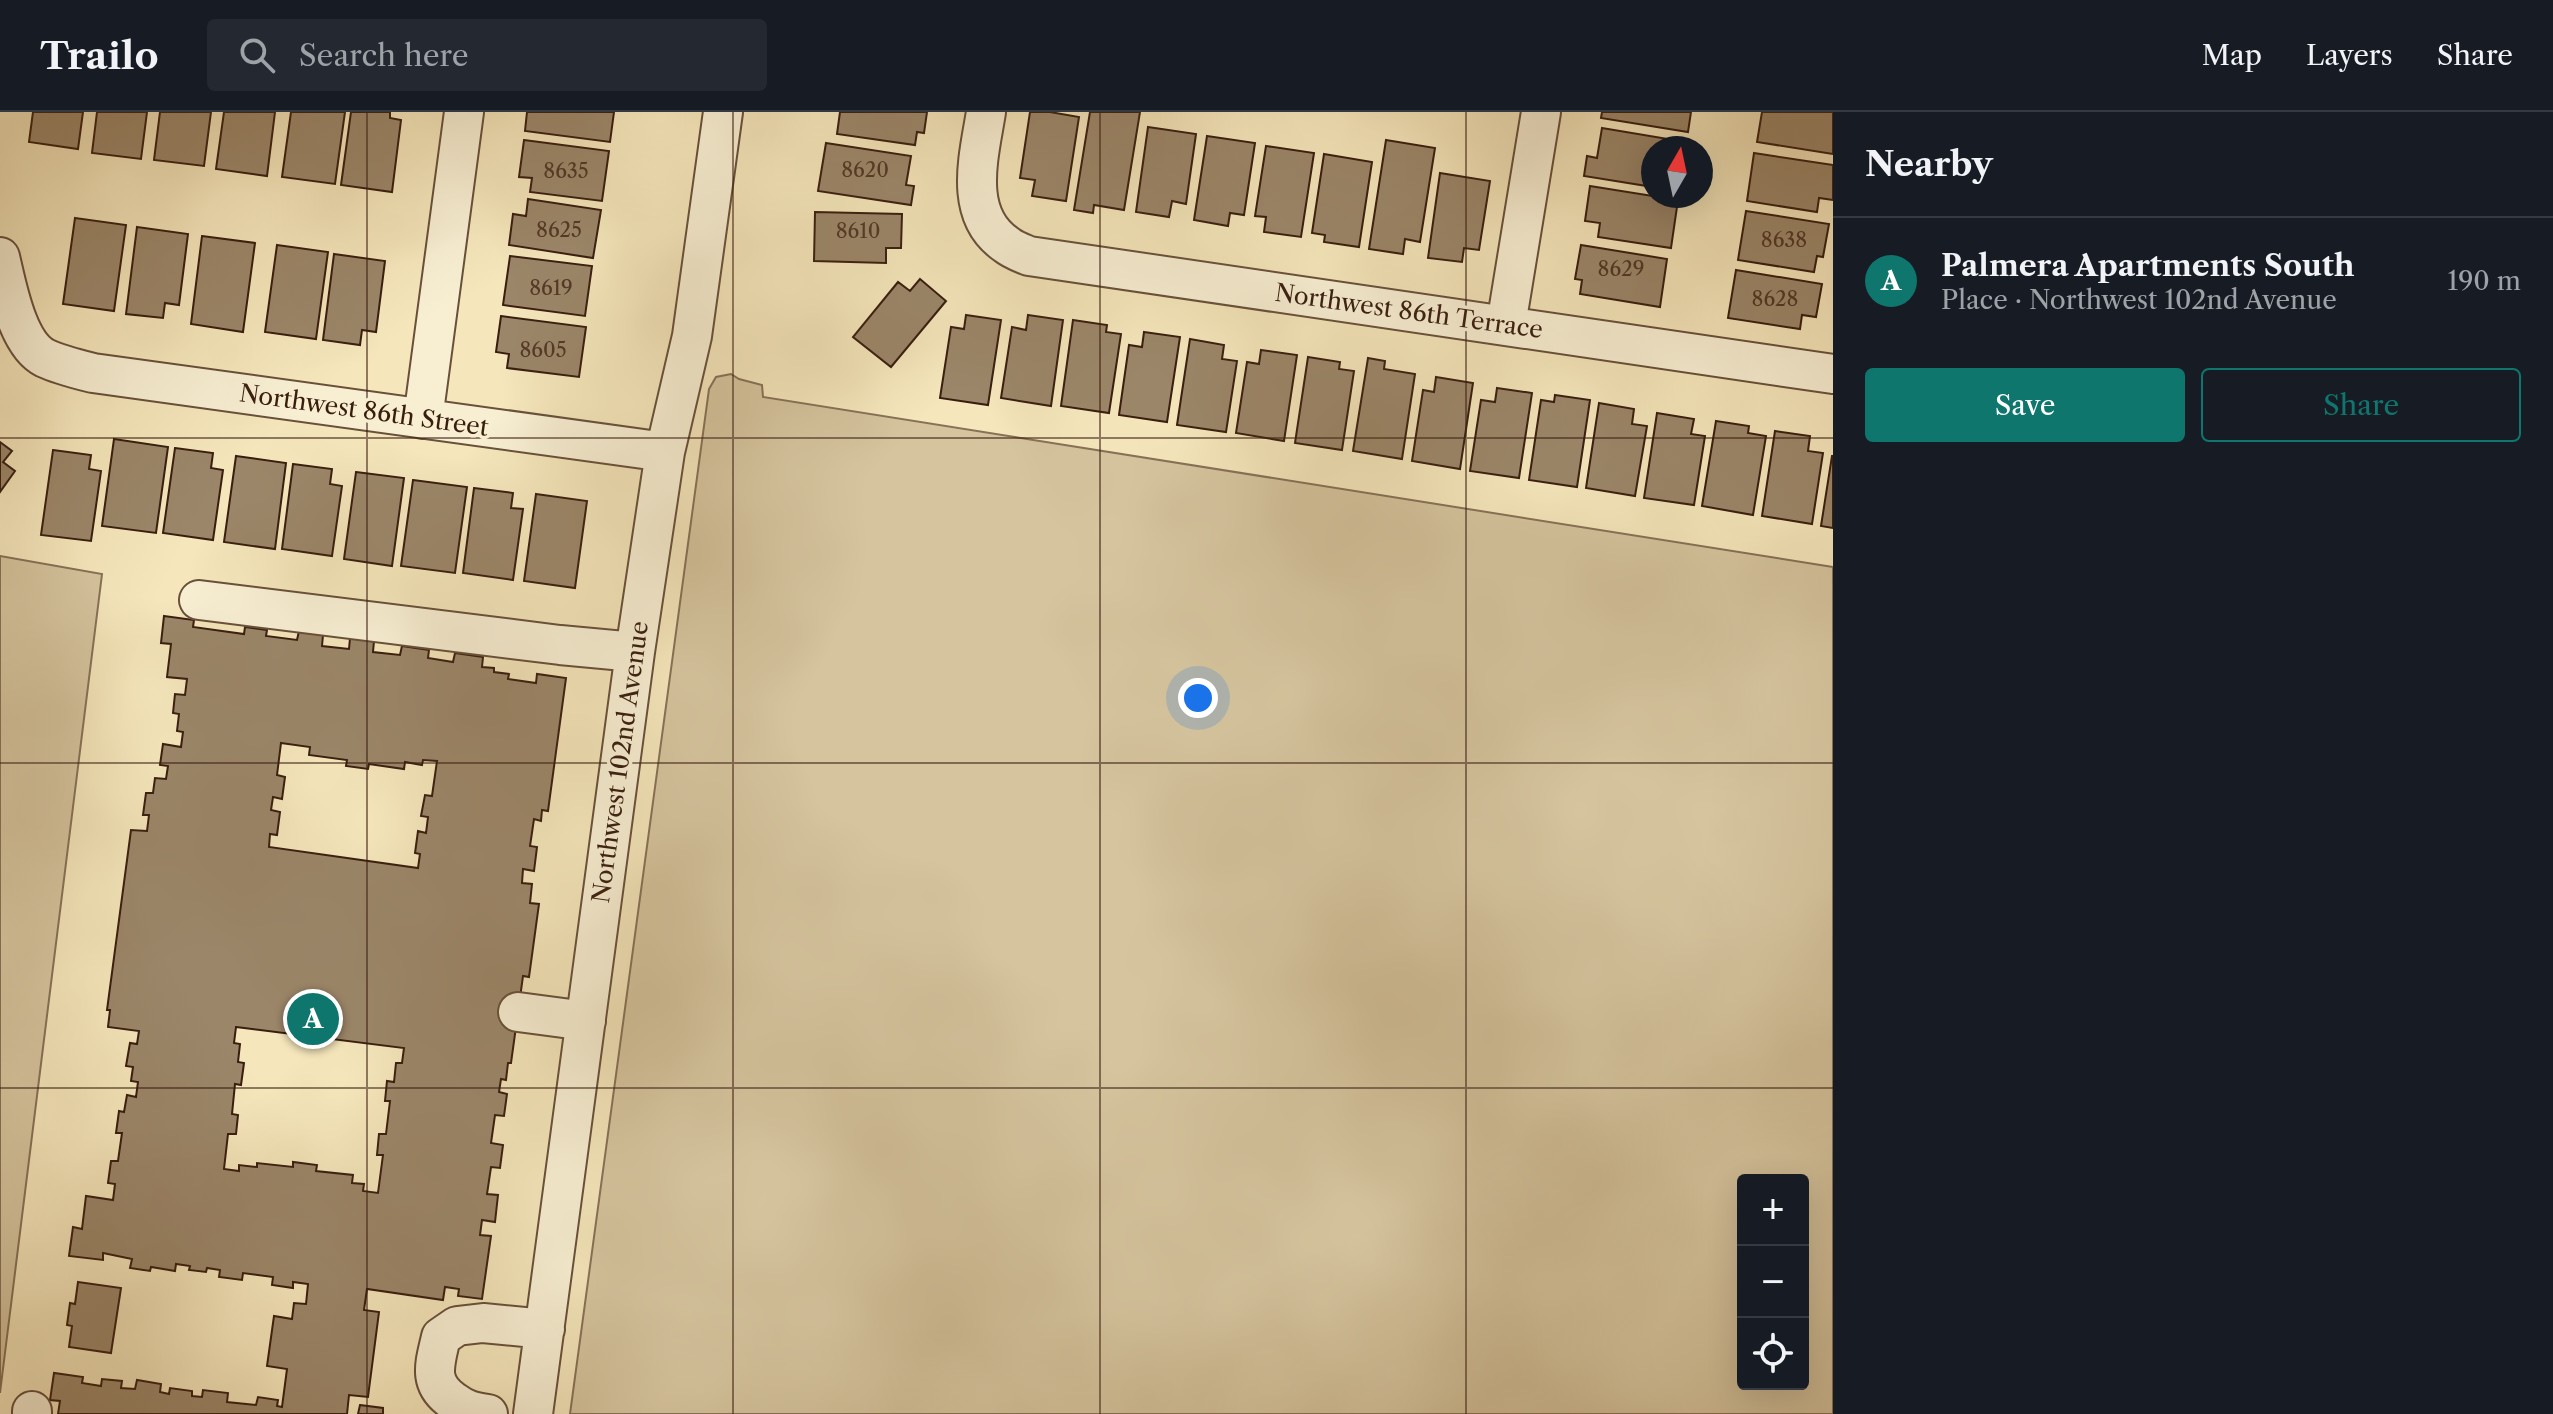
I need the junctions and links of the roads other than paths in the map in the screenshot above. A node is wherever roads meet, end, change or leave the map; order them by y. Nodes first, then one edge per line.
1 (464, 112) edge
2 (723, 112) edge
3 (986, 112) edge
4 (1541, 112) edge
5 (0, 257) edge
6 (1506, 325) junction
7 (1833, 374) edge
8 (423, 419) junction
9 (665, 452) junction
10 (199, 600) dead end
11 (635, 652) junction
12 (518, 1012) dead end
13 (586, 1021) junction
14 (545, 1329) junction
15 (488, 1414) edge
16 (533, 1414) edge

1 - 8 street
2 - 9 street, Northwest 102nd Avenue
3 - 6 street, Northwest 86th Terrace
4 - 6 street
5 - 8 street, Northwest 86th Street
6 - 7 street, Northwest 86th Terrace
8 - 9 street, Northwest 86th Street
9 - 11 street, Northwest 102nd Avenue
10 - 11 street
11 - 13 street, Northwest 102nd Avenue
12 - 13 street
13 - 14 street, Northwest 102nd Avenue
14 - 15 street
14 - 16 street, Northwest 102nd Avenue

